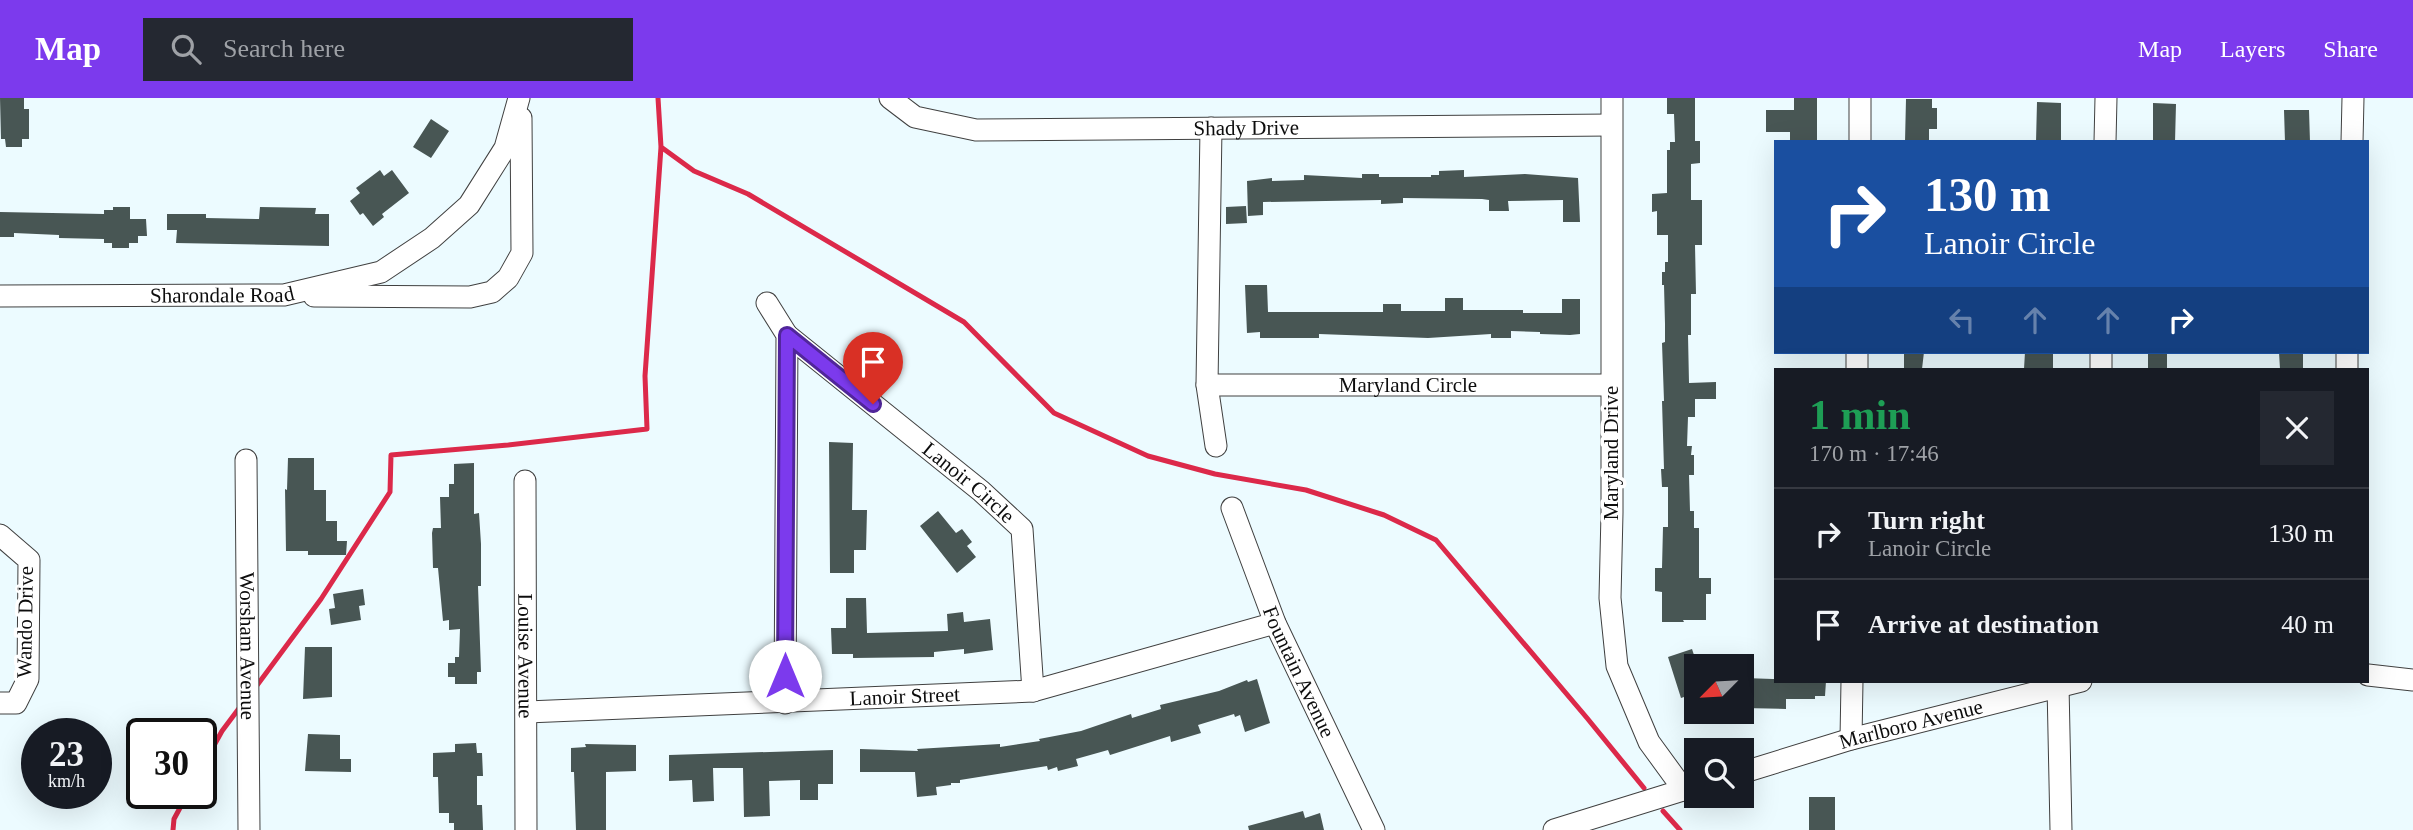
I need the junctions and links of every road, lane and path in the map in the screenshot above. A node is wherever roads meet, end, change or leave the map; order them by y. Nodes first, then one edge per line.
1 (519, 98) edge
2 (890, 98) edge
3 (1612, 98) edge
4 (1860, 98) edge
5 (2106, 98) edge
6 (2353, 98) edge
7 (1611, 125) junction
8 (1211, 128) junction
9 (1860, 140) edge
10 (2105, 140) edge
11 (2352, 140) edge
12 (284, 295) junction
13 (0, 296) edge
14 (768, 303) dead end
15 (787, 335) junction
16 (1207, 385) junction
17 (1611, 385) junction
18 (1216, 446) dead end
19 (246, 460) dead end
20 (525, 481) dead end
21 (1232, 508) dead end
22 (0, 535) edge
23 (1275, 623) junction
24 (2369, 675) edge
25 (2413, 680) edge
26 (1852, 683) edge
27 (2069, 683) edge
28 (2057, 685) junction
29 (1033, 691) junction
30 (0, 703) edge
31 (785, 703) junction
32 (527, 712) junction
33 (1851, 739) junction
34 (1754, 769) edge
35 (1684, 781) edge
36 (1684, 790) edge
37 (248, 830) edge
38 (526, 830) edge
39 (1374, 830) edge
40 (1554, 830) edge
41 (2060, 830) edge

1 - 12 street, Sharondale Road
1 - 12 street
2 - 8 street, Shady Drive
3 - 7 street, Maryland Drive
4 - 9 street
5 - 10 street
6 - 11 street
7 - 8 street, Shady Drive
7 - 17 street, Maryland Drive
8 - 16 street
12 - 13 street, Sharondale Road
14 - 15 street, Lanoir Circle
15 - 29 street, Lanoir Circle
15 - 31 street
16 - 17 street, Maryland Circle
16 - 18 street
17 - 35 street, Maryland Drive
19 - 37 street, Worsham Avenue
20 - 32 street, Louise Avenue
21 - 23 street, Fountain Avenue
22 - 30 street, Wando Drive
23 - 29 street, Lanoir Street
23 - 39 street, Fountain Avenue
24 - 25 street
26 - 33 street
27 - 28 street, Marlboro Avenue
28 - 33 street, Marlboro Avenue
28 - 41 street
29 - 31 street, Lanoir Street
31 - 32 street, Lanoir Street
32 - 38 street, Louise Avenue
33 - 34 street, Marlboro Avenue
36 - 40 street

